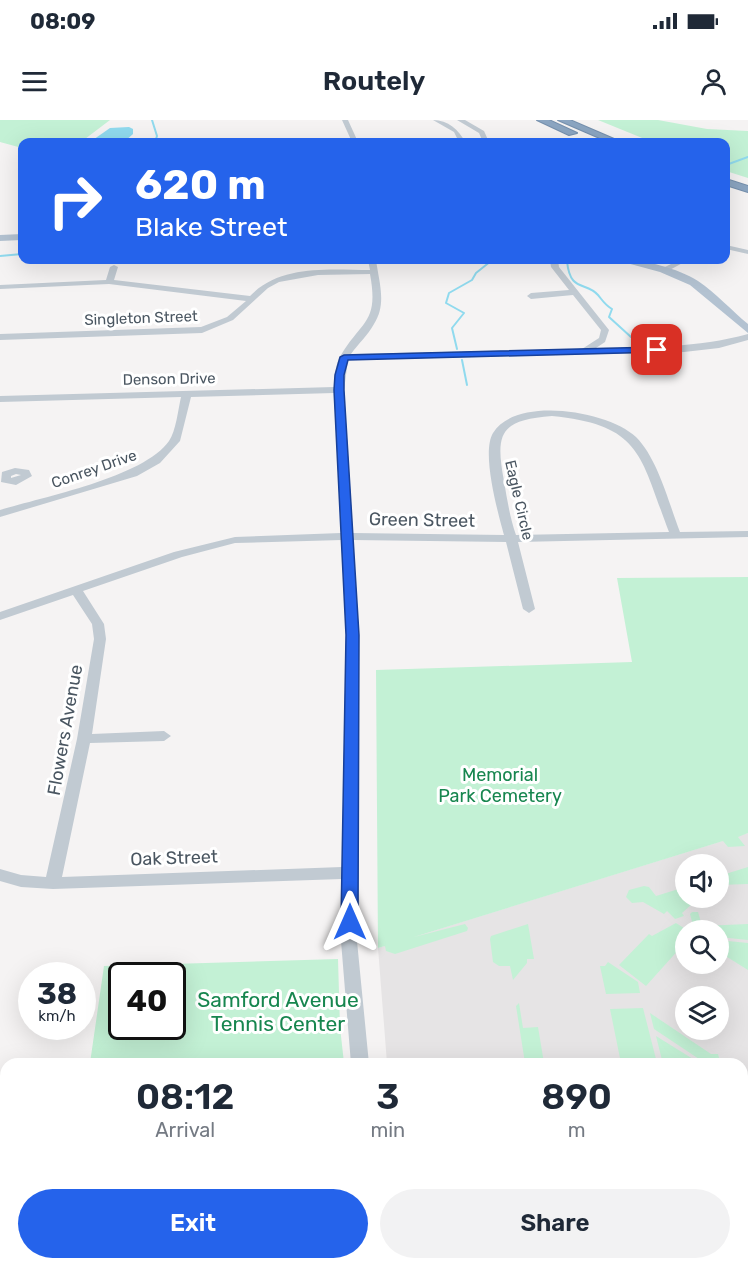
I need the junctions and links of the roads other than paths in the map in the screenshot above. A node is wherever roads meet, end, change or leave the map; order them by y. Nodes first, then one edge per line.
1 (345, 120) edge
2 (436, 120) edge
3 (460, 120) edge
4 (541, 120) edge
5 (562, 120) edge
6 (353, 138) edge
7 (460, 138) edge
8 (484, 138) edge
9 (584, 138) edge
10 (606, 138) edge
11 (730, 183) edge
12 (748, 189) edge
13 (730, 192) edge
14 (748, 198) edge
15 (18, 237) edge
16 (0, 238) edge
17 (730, 248) edge
18 (748, 252) edge
19 (555, 264) edge
20 (641, 264) edge
21 (676, 264) edge
22 (373, 266) edge
23 (114, 267) dead end
24 (663, 270) junction
25 (109, 282) junction
26 (0, 287) edge
27 (575, 292) junction
28 (531, 296) dead end
29 (253, 299) junction
30 (748, 330) edge
31 (0, 337) edge
32 (748, 337) edge
33 (581, 351) junction
34 (344, 357) junction
35 (339, 390) junction
36 (187, 393) junction
37 (0, 399) edge
38 (0, 514) edge
39 (748, 534) edge
40 (347, 536) junction
41 (676, 536) junction
42 (512, 539) junction
43 (76, 590) junction
44 (529, 609) dead end
45 (0, 616) edge
46 (164, 736) dead end
47 (84, 739) junction
48 (350, 873) junction
49 (0, 875) edge
50 (53, 883) junction
51 (359, 1058) edge

1 - 6 street
2 - 7 street
3 - 8 street
4 - 9 highway
5 - 10 highway
11 - 12 highway
13 - 14 highway
15 - 16 main road
17 - 18 street
19 - 27 street
20 - 24 main road
21 - 24 street
22 - 29 street, Singleton Street
22 - 34 street
23 - 25 street
24 - 30 main road
25 - 26 street
25 - 29 street
27 - 28 street
27 - 33 street
29 - 31 street, Singleton Street
32 - 33 street
33 - 34 street
34 - 35 street
35 - 36 street, Denson Drive
35 - 40 street
36 - 37 street, Denson Drive
36 - 38 street, Conrey Drive
39 - 41 street, Green Street
40 - 42 street, Green Street
40 - 43 street, Green Street
40 - 48 street
41 - 42 street, Green Street
41 - 42 street, Eagle Circle
42 - 44 street, Eagle Circle
43 - 45 street, Green Street
43 - 47 street, Flowers Avenue
46 - 47 street
47 - 50 street, Flowers Avenue
48 - 50 street, Oak Street
48 - 51 street
49 - 50 street, Oak Street

